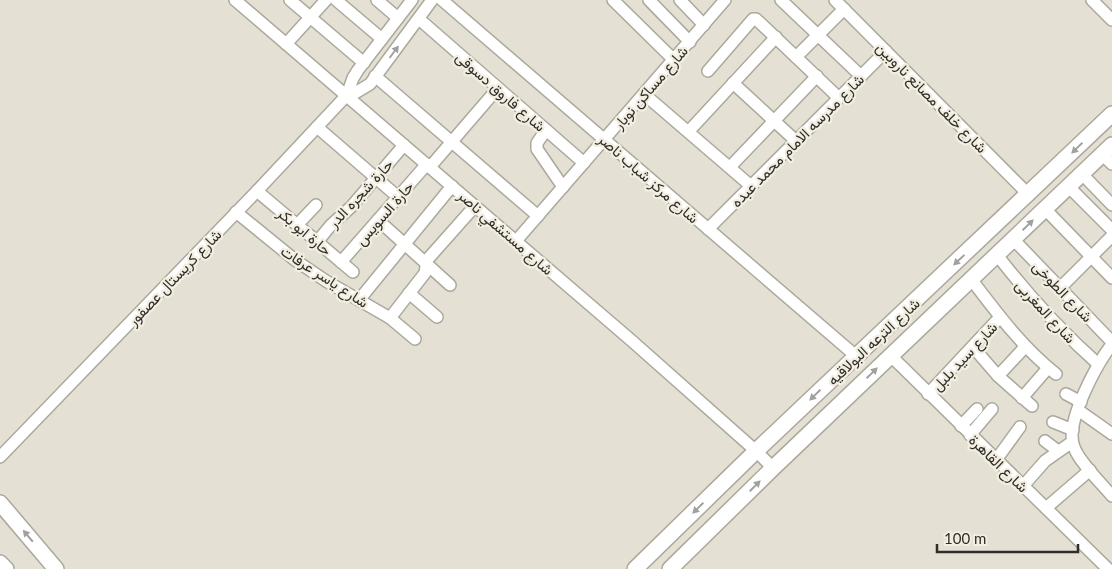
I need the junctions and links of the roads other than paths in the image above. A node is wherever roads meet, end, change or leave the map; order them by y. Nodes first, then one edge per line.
1 (235, 0) edge
2 (290, 0) edge
3 (326, 0) edge
4 (336, 0) edge
5 (377, 0) edge
6 (412, 0) edge
7 (432, 0) edge
8 (442, 0) edge
9 (613, 0) edge
10 (649, 0) edge
11 (680, 0) edge
12 (726, 0) edge
13 (781, 0) edge
14 (835, 0) edge
15 (1092, 0) edge
16 (844, 9) junction
17 (310, 17) junction
18 (398, 18) junction
19 (419, 20) junction
20 (1112, 20) edge
21 (704, 25) junction
22 (818, 35) junction
23 (776, 37) junction
24 (382, 39) junction
25 (690, 42) junction
26 (286, 44) junction
27 (886, 51) junction
28 (796, 57) junction
29 (674, 60) junction
30 (364, 63) junction
31 (708, 71) dead end
32 (375, 76) junction
33 (816, 76) junction
34 (861, 76) junction
35 (733, 83) junction
36 (498, 88) junction
37 (644, 94) junction
38 (347, 95) junction
39 (839, 98) junction
40 (1112, 114) edge
41 (774, 121) junction
42 (317, 127) junction
43 (546, 130) junction
44 (688, 132) junction
45 (604, 140) junction
46 (796, 141) junction
47 (452, 142) junction
48 (404, 145) junction
49 (1109, 155) edge
50 (584, 162) junction
51 (429, 166) junction
52 (730, 167) junction
53 (1082, 174) junction
54 (376, 178) junction
55 (452, 186) junction
56 (752, 186) junction
57 (1068, 186) junction
58 (563, 187) junction
59 (257, 190) junction
60 (1029, 195) junction
61 (398, 197) junction
62 (316, 204) dead end
63 (1112, 205) edge
64 (475, 206) junction
65 (1045, 209) junction
66 (236, 212) junction
67 (538, 216) junction
68 (378, 220) junction
69 (297, 225) junction
70 (708, 229) junction
71 (1112, 230) edge
72 (1112, 236) edge
73 (1013, 239) junction
74 (516, 241) junction
75 (316, 242) junction
76 (404, 244) junction
77 (997, 255) junction
78 (1092, 257) junction
79 (341, 262) junction
80 (426, 264) junction
81 (353, 272) dead end
82 (1112, 278) edge
83 (972, 279) junction
84 (450, 285) dead end
85 (1060, 288) junction
86 (409, 293) junction
87 (359, 300) junction
88 (437, 317) dead end
89 (1000, 317) junction
90 (390, 318) junction
91 (415, 339) dead end
92 (1112, 343) edge
93 (972, 347) junction
94 (1025, 347) junction
95 (856, 356) junction
96 (891, 356) junction
97 (1098, 364) junction
98 (998, 376) junction
99 (928, 394) junction
100 (1066, 394) dead end
101 (1022, 398) junction
102 (1032, 406) dead end
103 (1079, 406) junction
104 (977, 409) dead end
105 (992, 409) dead end
106 (1053, 422) dead end
107 (961, 426) junction
108 (1020, 428) dead end
109 (1073, 430) junction
110 (1112, 434) edge
111 (970, 435) junction
112 (1045, 440) dead end
113 (1072, 442) junction
114 (756, 451) junction
115 (1058, 451) junction
116 (0, 457) edge
117 (996, 460) junction
118 (773, 468) junction
119 (1090, 470) junction
120 (1023, 486) junction
121 (1112, 496) edge
122 (0, 503) edge
123 (1046, 508) junction
124 (0, 563) edge
125 (6, 569) edge
126 (56, 569) edge
127 (635, 569) edge
128 (670, 569) edge
129 (1108, 569) edge

1 - 26 street, شارع مستشفي ناصر
2 - 17 street
3 - 17 street
4 - 24 street
5 - 18 street
6 - 18 street, شارع كريستال عصفور
7 - 19 street, شارع كريستال عصفور
8 - 45 street, شارع مركز شباب ناصر
9 - 29 street
10 - 25 street
11 - 21 street
12 - 21 street, شارع مساكن نوبار
13 - 22 street
14 - 16 street, شارع خلف مصانع ناروبين
15 - 20 street
16 - 22 street
16 - 27 street, شارع خلف مصانع ناروبين
17 - 26 street
17 - 30 street
18 - 24 street, شارع كريستال عصفور
32 -> 19 street, شارع كريستال عصفور
19 - 36 street, شارع فاروق دسوقى
21 - 25 street, شارع مساكن نوبار
22 - 28 street
22 - 34 street
23 - 28 street
23 - 31 street
23 - 35 street
24 - 30 street, شارع كريستال عصفور
25 - 29 street, شارع مساكن نوبار
26 - 38 street, شارع مستشفي ناصر
27 - 34 street, شارع مدرسه الامام محمد عبده
27 - 60 street, شارع خلف مصانع ناروبين
28 - 33 street
29 - 37 street, شارع مساكن نوبار
30 - 38 street, شارع كريستال عصفور
32 - 38 street, شارع كريستال عصفور
32 - 47 street
33 - 39 street
33 - 41 street
34 - 39 street, شارع مدرسه الامام محمد عبده
35 - 41 street
35 - 44 street
36 - 43 street, شارع فاروق دسوقى
36 - 47 street, حارة السويس
37 - 44 street
37 - 45 street, شارع مساكن نوبار
38 - 42 street, شارع كريستال عصفور
38 - 48 street, شارع مستشفي ناصر
39 - 46 street, شارع مدرسه الامام محمد عبده
40 -> 60 street, شارع الترعه البولاقيه
41 - 46 street
41 - 52 street
42 - 54 street
42 - 59 street, شارع كريستال عصفور
43 - 50 street, شارع فاروق دسوقى
43 - 58 street
44 - 52 street
45 - 50 street, شارع مساكن نوبار
45 - 70 street, شارع مركز شباب ناصر
46 - 56 street, شارع مدرسه الامام محمد عبده
47 - 51 street, حارة السويس
47 - 67 street
48 - 51 street, شارع مستشفي ناصر
48 - 54 street, حارة شجره الدر
49 - 53 street, شارع الترعه البولاقيه
50 - 58 street, شارع مساكن نوبار
51 - 55 street, شارع مستشفي ناصر
51 - 61 street, حارة السويس
52 - 56 street
53 - 57 street, شارع الترعه البولاقيه
53 - 63 street
54 - 61 street
54 - 75 street, حارة شجره الدر
55 - 64 street, شارع مستشفي ناصر
55 - 76 street
56 - 70 street, شارع مدرسه الامام محمد عبده
57 - 65 street, شارع الترعه البولاقيه
57 - 71 street
58 - 67 street, شارع مساكن نوبار
59 - 66 street, شارع كريستال عصفور
59 - 69 street, حارة ابو بكر
60 -> 95 street, شارع الترعه البولاقيه
61 - 68 street, حارة السويس
62 - 69 street
64 - 74 street, شارع مستشفي ناصر
64 - 80 street
73 -> 65 street, شارع الترعه البولاقيه
65 - 78 street
66 - 87 street, شارع ياسر عرفات
66 - 116 street, شارع كريستال عصفور
67 - 74 street, شارع مساكن نوبار
68 - 76 street
68 - 79 street, حارة السويس
69 - 75 street, حارة ابو بكر
70 - 95 street, شارع مركز شباب ناصر
72 - 78 street
73 - 77 street, شارع الترعه البولاقيه
73 - 85 street, شارع الطوخى
74 - 114 street, شارع مستشفي ناصر
75 - 79 street, حارة ابو بكر
76 - 80 street
76 - 87 street
77 - 83 street, شارع الترعه البولاقيه
77 - 97 street, شارع المغربى
78 - 82 street
78 - 85 street
79 - 81 street, حارة ابو بكر
80 - 84 street
80 - 86 street
83 - 89 street
83 - 96 street, شارع الترعه البولاقيه
85 - 92 street, شارع الطوخى
86 - 88 street
86 - 90 street
87 - 90 street, شارع ياسر عرفات
89 - 93 street, شارع سيد بلبل
89 - 94 street
90 - 91 street, شارع ياسر عرفات
92 - 97 street
93 - 98 street
93 - 99 street, شارع سيد بلبل
94 - 98 street
94 - 101 street
95 -> 114 street, شارع الترعه البولاقيه
96 - 99 street, شارع القاهرة
118 -> 96 street, شارع الترعه البولاقيه
97 - 103 street
98 - 101 street
99 - 107 street, شارع القاهرة
100 - 103 street
101 - 102 street
103 - 109 street
103 - 110 street
104 - 107 street
105 - 111 street
106 - 109 street
107 - 111 street, شارع القاهرة
108 - 117 street
109 - 113 street
111 - 117 street, شارع القاهرة
112 - 115 street
113 - 115 street
113 - 119 street
114 - 118 street, شارع مستشفي ناصر
114 -> 127 street, شارع الترعه البولاقيه
115 - 120 street
117 - 120 street, شارع القاهرة
128 -> 118 street, شارع الترعه البولاقيه
119 - 121 street
119 - 123 street
120 - 123 street, شارع القاهرة
126 -> 122 street
123 - 129 street, شارع القاهرة
124 - 125 street

